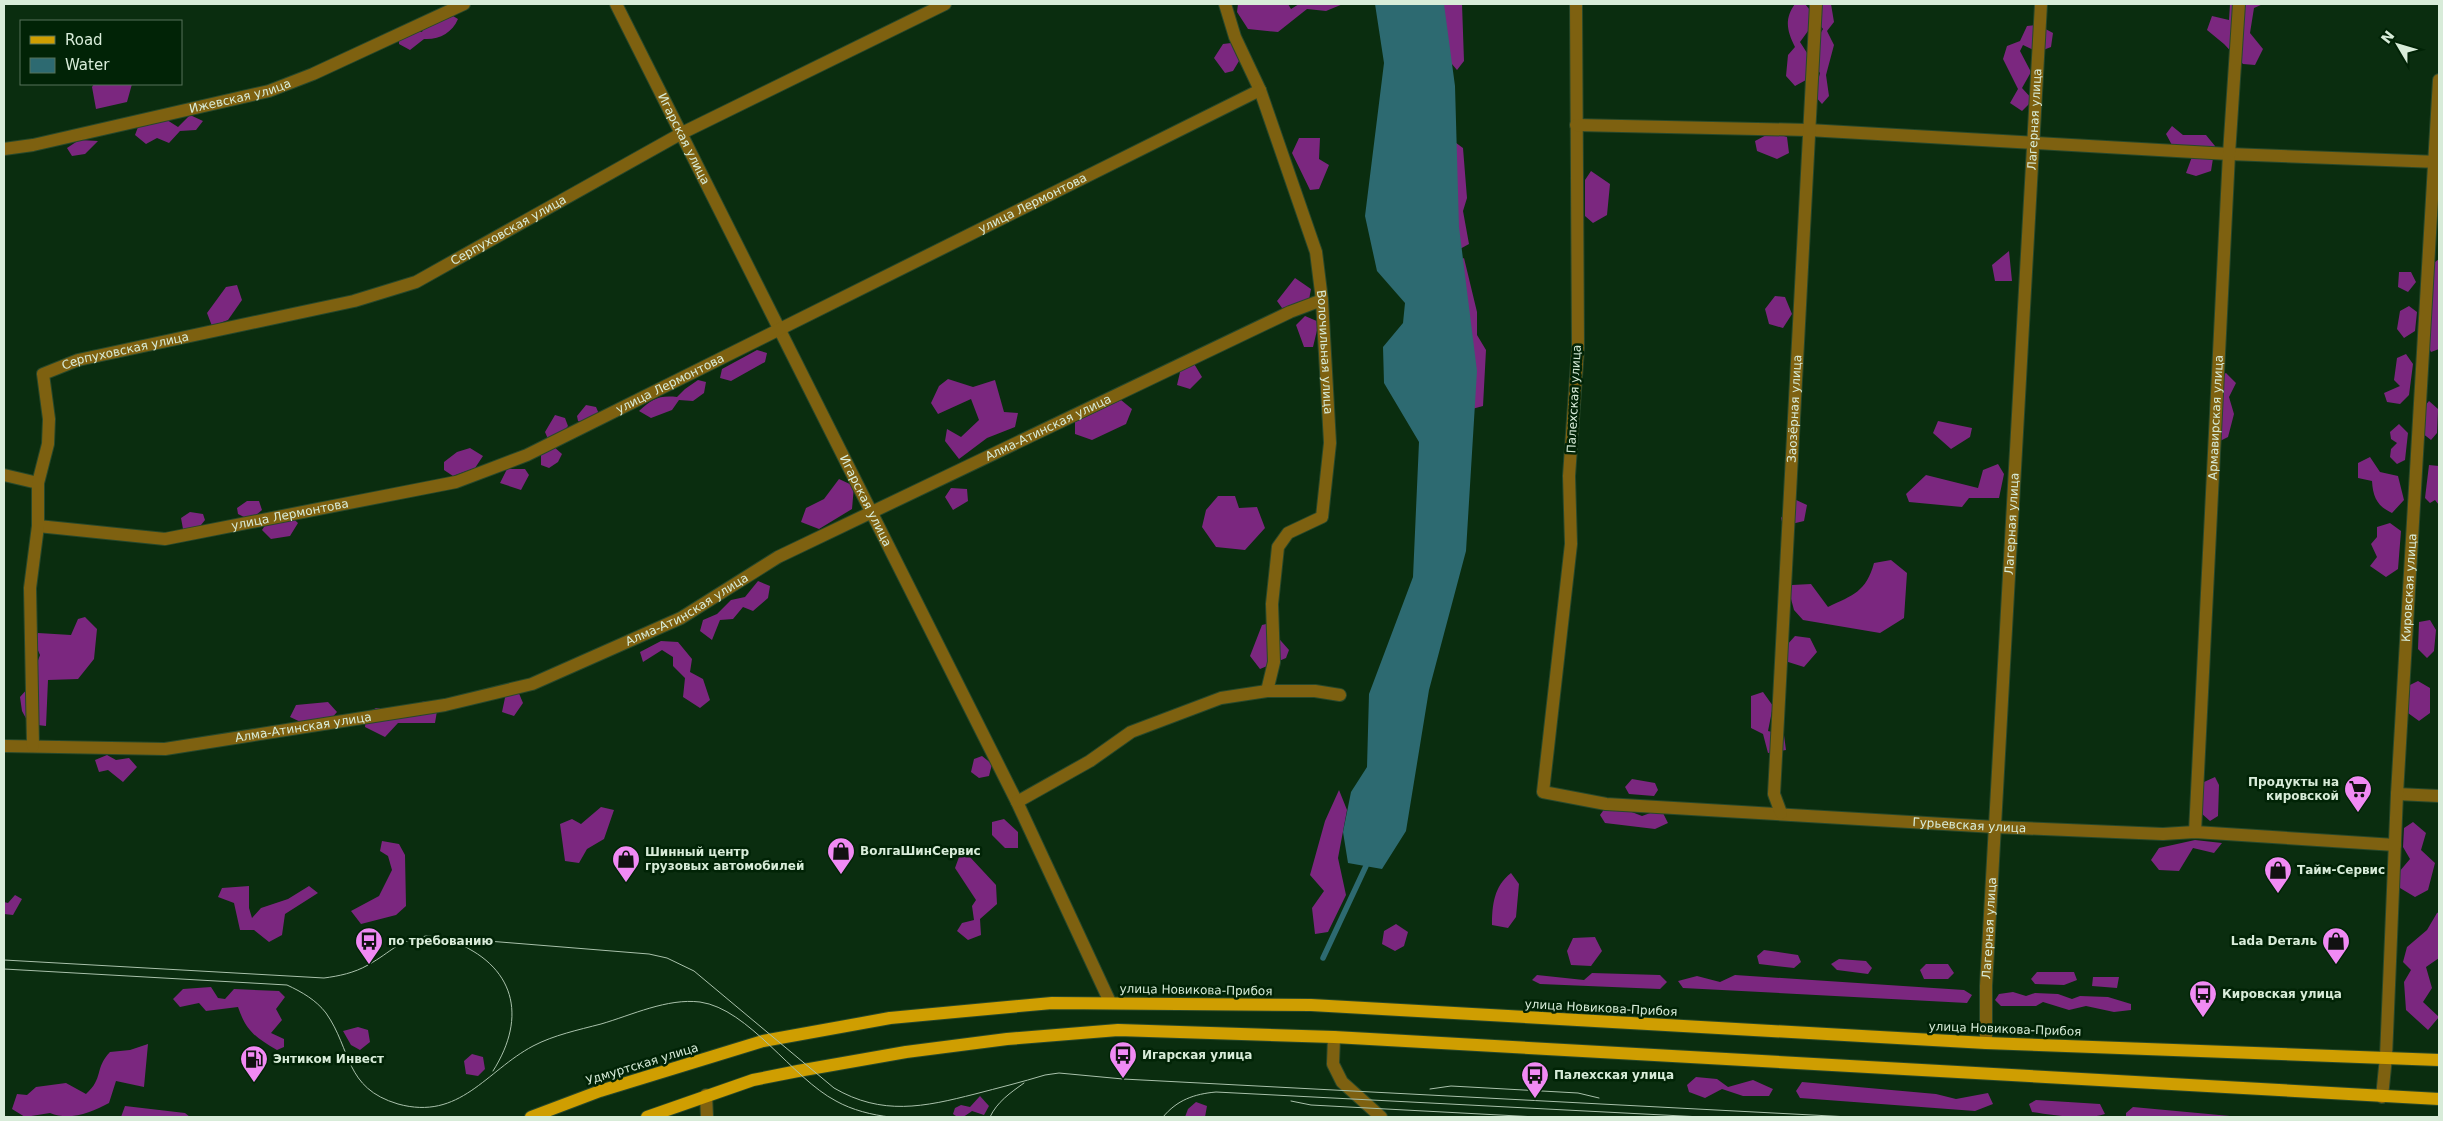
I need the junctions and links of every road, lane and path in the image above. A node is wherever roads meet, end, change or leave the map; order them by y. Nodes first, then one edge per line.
1 (464, 4) edge
2 (616, 4) edge
3 (944, 4) edge
4 (1224, 4) edge
5 (1576, 4) edge
6 (1816, 4) edge
7 (2041, 4) edge
8 (2239, 4) edge
9 (2439, 80) edge
10 (1260, 90) junction
11 (1576, 125) junction
12 (1808, 130) junction
13 (682, 133) junction
14 (2034, 144) junction
15 (4, 149) edge
16 (2229, 154) junction
17 (2437, 161) edge
18 (1322, 300) junction
19 (778, 330) junction
20 (4, 475) edge
21 (38, 483) junction
22 (871, 511) junction
23 (38, 526) junction
24 (1267, 691) junction
25 (1340, 694) dead end
26 (4, 746) edge
27 (33, 746) junction
28 (1543, 792) joint
29 (2397, 794) junction
30 (2439, 796) edge
31 (1017, 802) junction
32 (1781, 813) junction
33 (1995, 827) junction
34 (2196, 832) junction
35 (2395, 845) junction
36 (1110, 1002) junction
37 (1334, 1037) junction
38 (763, 1041) joint
39 (1986, 1043) junction
40 (2386, 1057) junction
41 (2439, 1060) edge
42 (706, 1095) junction
43 (2382, 1096) junction
44 (2439, 1099) edge
45 (531, 1117) edge
46 (647, 1117) edge
47 (707, 1117) edge
48 (1381, 1117) edge

1 - 15 street, Ижевская улица
2 - 13 street, Игарская улица
3 - 13 street, Серпуховская улица
4 - 10 street, Волочильная улица
5 - 11 street, Палехская улица
6 - 12 street, Заозёрная улица
7 - 14 street, Лагерная улица
8 - 16 street, Армавирская улица
9 - 17 street, Кировская улица
10 - 18 street, Волочильная улица
10 - 19 street, улица Лермонтова
11 - 12 street
11 - 28 street, Палехская улица
12 - 14 street
12 - 32 street, Заозёрная улица
13 - 19 street, Игарская улица
13 - 21 street, Серпуховская улица
14 - 16 street
14 - 33 street, Лагерная улица
16 - 17 street
16 - 34 street, Армавирская улица
17 - 29 street, Кировская улица
18 - 22 street, Алма-Атинская улица
18 - 24 street, Волочильная улица
19 - 22 street, Игарская улица
19 - 23 street, улица Лермонтова
20 - 21 street
21 - 23 street
22 - 27 street, Алма-Атинская улица
22 - 31 street, Игарская улица
23 - 27 street
24 - 25 street
24 - 31 street
26 - 27 street, Алма-Атинская улица
28 - 32 street, Гурьевская улица
29 - 30 street
29 - 35 street, Кировская улица
31 - 36 street, Игарская улица
32 - 33 street, Гурьевская улица
33 - 34 street, Гурьевская улица
33 - 39 street, Лагерная улица
34 - 35 street, Гурьевская улица
35 - 40 street, Кировская улица
36 - 38 main road, улица Новикова-Прибоя
36 - 39 main road, улица Новикова-Прибоя
37 - 42 main road
37 - 43 main road
37 - 48 street
38 - 45 main road, Удмуртская улица
39 - 40 main road, улица Новикова-Прибоя
40 - 41 main road, улица Новикова-Прибоя
40 - 43 street, Кировская улица
42 - 46 main road
42 - 47 street
43 - 44 main road

